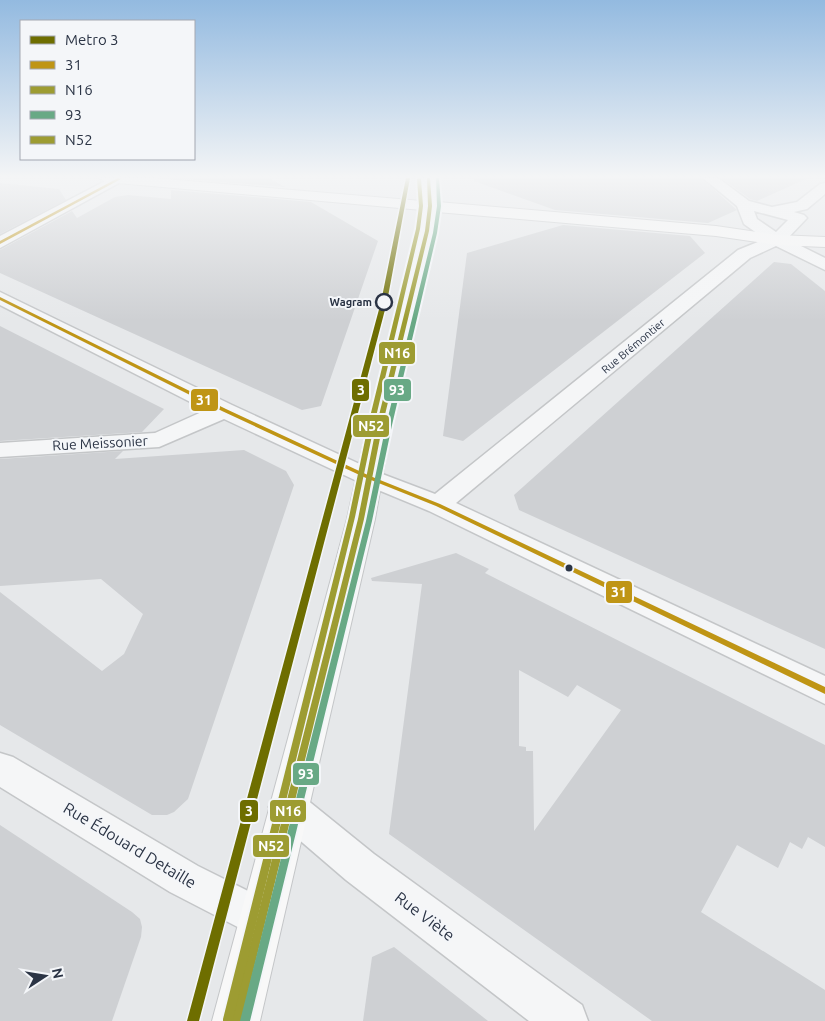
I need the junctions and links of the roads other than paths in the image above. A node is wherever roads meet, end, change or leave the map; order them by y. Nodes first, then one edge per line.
1 (31, 226) edge
2 (428, 226) edge
3 (655, 226) edge
4 (734, 226) edge
5 (757, 226) edge
6 (789, 226) edge
7 (716, 231) junction
8 (777, 240) junction
9 (825, 242) edge
10 (0, 243) edge
11 (825, 265) edge
12 (0, 298) edge
13 (224, 410) junction
14 (0, 450) edge
15 (368, 477) junction
16 (438, 505) junction
17 (825, 691) edge
18 (0, 768) edge
19 (288, 807) junction
20 (261, 919) junction
21 (236, 1021) edge
22 (566, 1021) edge

1 - 10 street
2 - 15 main road
3 - 7 main road
4 - 7 street
5 - 8 street
6 - 8 street
7 - 8 main road
8 - 9 main road
8 - 11 street
8 - 16 street, Rue Brémontier
12 - 13 street
13 - 14 street, Rue Meissonier
13 - 15 street
15 - 16 street
15 - 19 main road
16 - 17 street
18 - 20 street, Rue Édouard Detaille
19 - 20 main road
19 - 22 street, Rue Viète
20 - 21 main road

